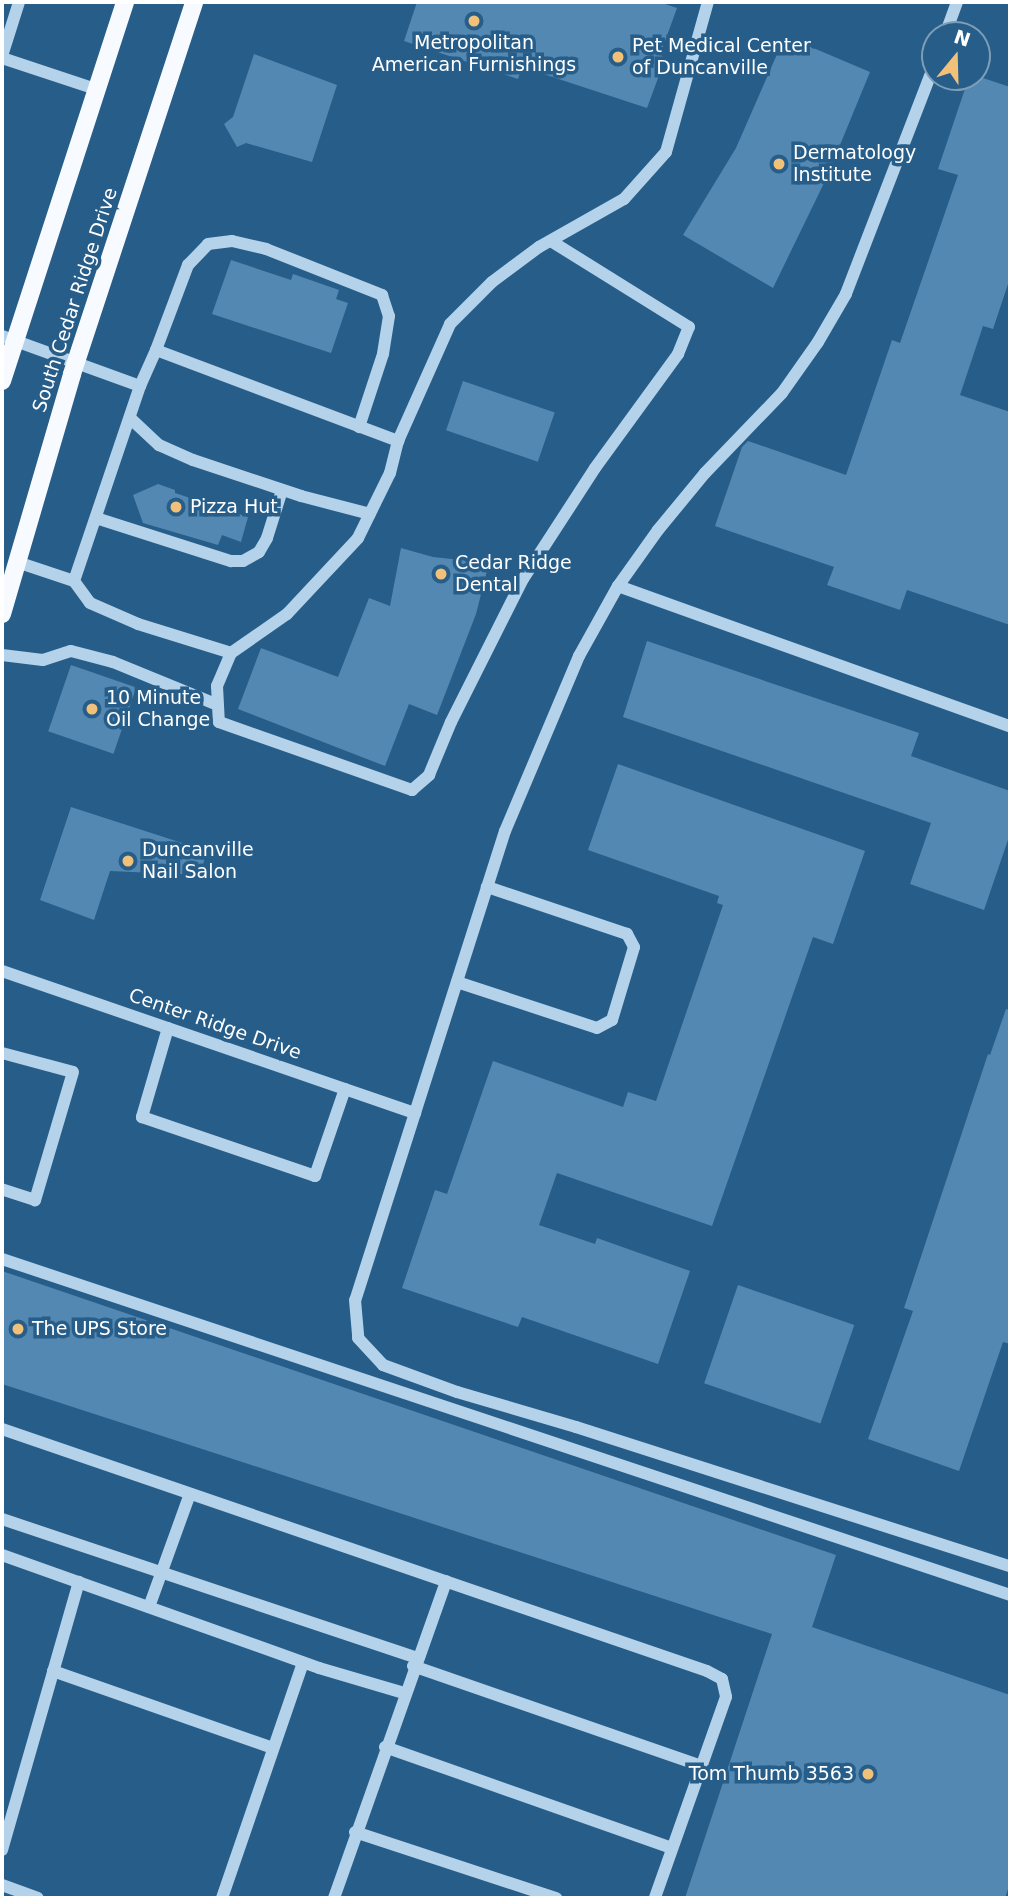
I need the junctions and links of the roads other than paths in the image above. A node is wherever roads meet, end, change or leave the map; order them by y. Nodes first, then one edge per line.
1 (19, 2) edge
2 (194, 2) edge
3 (708, 2) edge
4 (957, 2) edge
5 (122, 3) edge
6 (950, 21) edge
7 (2, 57) edge
8 (96, 89) junction
9 (924, 91) edge
10 (551, 241) junction
11 (8, 338) edge
12 (156, 350) junction
13 (76, 361) junction
14 (2, 381) edge
15 (140, 386) junction
16 (130, 418) junction
17 (359, 427) junction
18 (398, 441) junction
19 (282, 490) junction
20 (370, 514) junction
21 (96, 518) junction
22 (17, 562) junction
23 (75, 581) junction
24 (618, 586) junction
25 (2, 614) edge
26 (231, 653) junction
27 (2, 654) edge
28 (218, 705) junction
29 (1010, 726) edge
30 (487, 887) junction
31 (2, 971) edge
32 (457, 982) junction
33 (168, 1028) junction
34 (2, 1053) edge
35 (345, 1089) junction
36 (415, 1113) junction
37 (2, 1189) edge
38 (2, 1259) edge
39 (2, 1429) edge
40 (190, 1494) junction
41 (2, 1519) edge
42 (2, 1555) edge
43 (1010, 1566) edge
44 (161, 1573) junction
45 (446, 1581) junction
46 (79, 1582) junction
47 (1010, 1595) edge
48 (149, 1607) junction
49 (415, 1662) junction
50 (303, 1663) junction
51 (53, 1671) junction
52 (404, 1693) junction
53 (384, 1747) junction
54 (273, 1748) junction
55 (702, 1766) junction
56 (355, 1832) junction
57 (672, 1848) junction
58 (2, 1850) edge
59 (2, 1885) edge
60 (38, 1898) edge
61 (222, 1898) edge
62 (334, 1898) edge
63 (556, 1898) edge
64 (655, 1898) edge

1 - 7 street
2 - 13 main road, South Cedar Ridge Drive
3 - 10 street
4 - 6 street
5 - 8 main road
7 - 8 street
8 - 11 main road
9 - 24 street
10 - 18 street
10 - 28 street
11 - 13 street
11 - 14 main road
12 - 15 street
12 - 17 street
12 - 17 street
13 - 15 street
13 - 22 main road, South Cedar Ridge Drive
15 - 16 street
16 - 19 street
16 - 21 street
17 - 18 street
18 - 20 street
19 - 20 street
19 - 21 street
20 - 26 street
21 - 23 street
22 - 23 street
22 - 25 main road, South Cedar Ridge Drive
23 - 26 street
24 - 29 street
24 - 30 street
26 - 28 street
27 - 28 street
30 - 32 street
30 - 32 street
31 - 33 street, Center Ridge Drive
32 - 36 street
33 - 35 street, Center Ridge Drive
33 - 35 street
34 - 37 street
35 - 36 street, Center Ridge Drive
36 - 43 street
38 - 47 street
39 - 40 street
40 - 44 street
40 - 45 street
41 - 44 street
42 - 46 street
44 - 48 street
44 - 49 street
45 - 49 street
45 - 55 street
46 - 48 street
46 - 51 street
48 - 50 street
49 - 52 street
49 - 55 street
50 - 52 street
50 - 54 street
51 - 54 street
51 - 58 street
52 - 53 street
53 - 56 street
53 - 57 street
54 - 61 street
55 - 57 street
56 - 62 street
56 - 63 street
57 - 64 street
59 - 60 street

